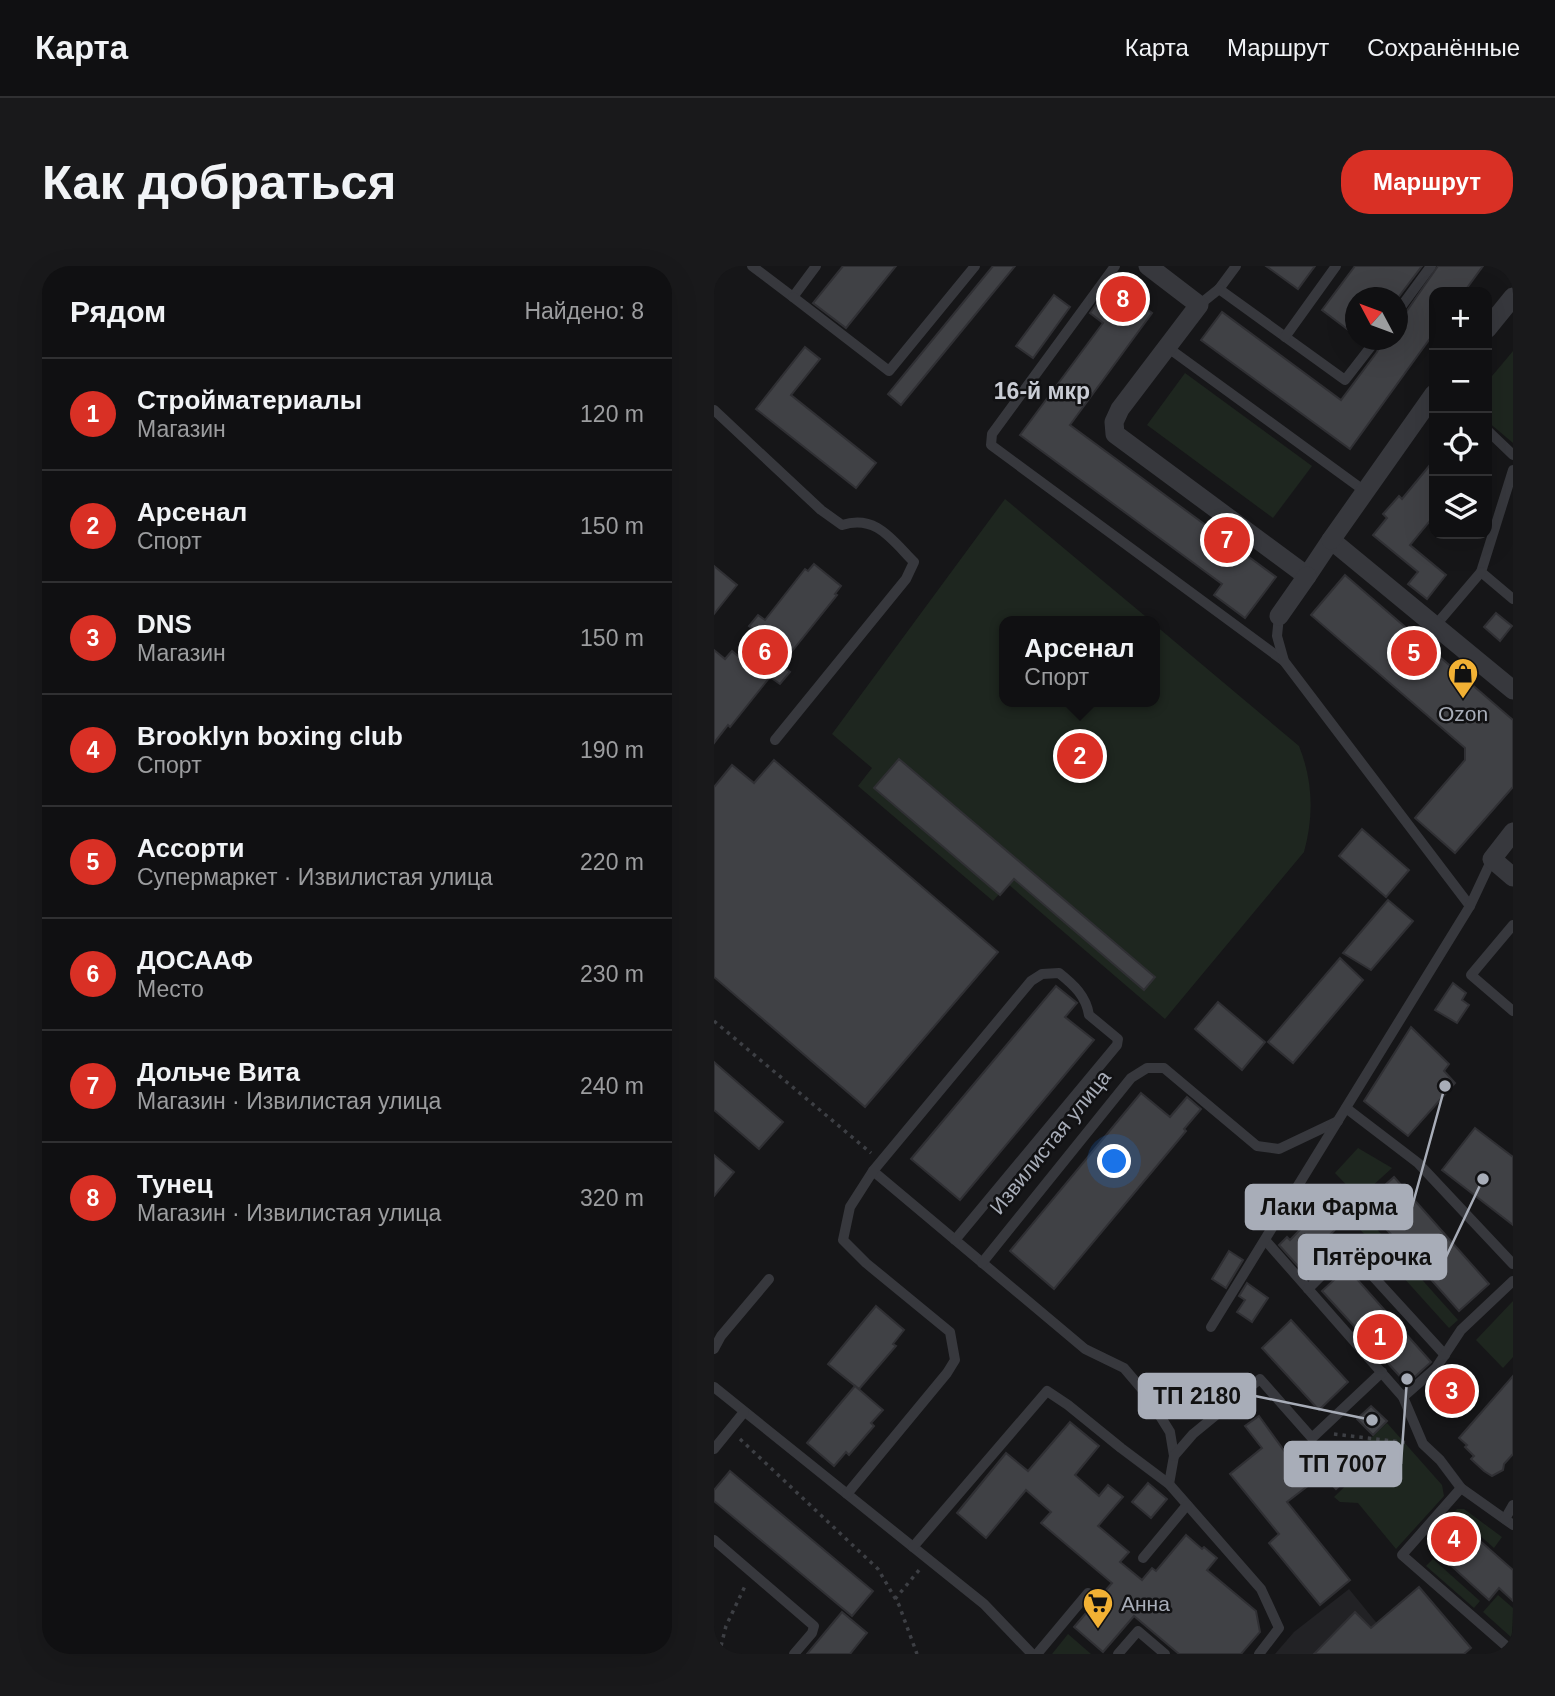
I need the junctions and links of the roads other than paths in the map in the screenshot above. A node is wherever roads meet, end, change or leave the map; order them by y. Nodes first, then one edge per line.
1 (752, 266) edge
2 (816, 266) edge
3 (975, 266) edge
4 (1115, 266) edge
5 (1148, 266) edge
6 (1236, 266) edge
7 (1336, 266) edge
8 (1431, 266) edge
9 (1219, 289) junction
10 (793, 297) junction
11 (1408, 297) edge
12 (1513, 297) edge
13 (1199, 305) junction
14 (1492, 323) edge
15 (1285, 337) junction
16 (1167, 347) junction
17 (1368, 350) edge
18 (1429, 401) edge
19 (714, 410) edge
20 (1492, 435) edge
21 (1513, 456) edge
22 (1513, 470) edge
23 (1366, 492) junction
24 (1331, 540) junction
25 (1481, 572) junction
26 (1307, 576) junction
27 (1513, 599) edge
28 (1279, 616) joint
29 (1435, 626) junction
30 (1284, 661) junction
31 (1513, 690) edge
32 (775, 740) dead end
33 (1513, 832) edge
34 (1492, 859) junction
35 (1513, 877) edge
36 (1470, 906) junction
37 (1513, 925) edge
38 (1513, 1011) edge
39 (1346, 1108) junction
40 (1338, 1121) junction
41 (873, 1171) junction
42 (955, 1240) junction
43 (1266, 1241) junction
44 (982, 1263) junction
45 (1513, 1264) edge
46 (769, 1279) dead end
47 (1513, 1281) edge
48 (1308, 1289) junction
49 (1211, 1327) dead end
50 (714, 1349) edge
51 (1445, 1354) junction
52 (1382, 1372) junction
53 (714, 1387) edge
54 (1403, 1397) junction
55 (744, 1412) junction
56 (714, 1449) edge
57 (1174, 1456) junction
58 (1169, 1484) junction
59 (1461, 1488) junction
60 (847, 1494) junction
61 (1187, 1505) junction
62 (1513, 1505) edge
63 (1509, 1522) edge
64 (714, 1541) edge
65 (913, 1547) junction
66 (1143, 1558) dead end
67 (1088, 1593) dead end
68 (1513, 1652) edge
69 (794, 1654) edge
70 (1032, 1654) edge
71 (1037, 1654) edge
72 (1118, 1654) edge
73 (1165, 1654) edge
74 (1259, 1654) edge

1 - 10 lane
2 - 10 lane
3 - 10 lane
4 - 30 lane
5 - 13 street
6 - 9 lane
7 - 15 lane
8 - 11 lane
9 - 13 lane
9 - 15 lane
12 - 14 street
13 - 16 street
15 - 17 lane
16 - 23 lane
16 - 26 street
18 - 23 street
19 - 32 lane
20 - 21 lane
22 - 25 lane
23 - 24 street
24 - 26 street
24 - 29 street
25 - 27 lane
25 - 29 lane
26 - 28 street
28 - 30 lane
29 - 31 street
30 - 36 lane
33 - 34 street
34 - 35 street
34 - 36 lane
36 - 39 lane
37 - 38 lane
39 - 40 lane
39 - 45 lane
40 - 43 lane
40 - 44 lane, Извилистая улица
41 - 42 lane
41 - 42 lane
41 - 60 lane
42 - 44 lane
43 - 48 lane
43 - 49 lane
44 - 57 lane
46 - 50 lane
47 - 51 lane
48 - 51 lane
48 - 52 lane
51 - 54 lane
52 - 54 lane
52 - 57 lane
53 - 55 lane
54 - 59 lane
55 - 56 lane
55 - 60 lane
57 - 58 lane
58 - 61 lane
58 - 65 lane
59 - 63 lane
59 - 68 lane
60 - 65 lane
61 - 66 lane
61 - 74 lane
62 - 63 lane
64 - 69 lane
65 - 70 lane
67 - 71 lane
72 - 73 lane

